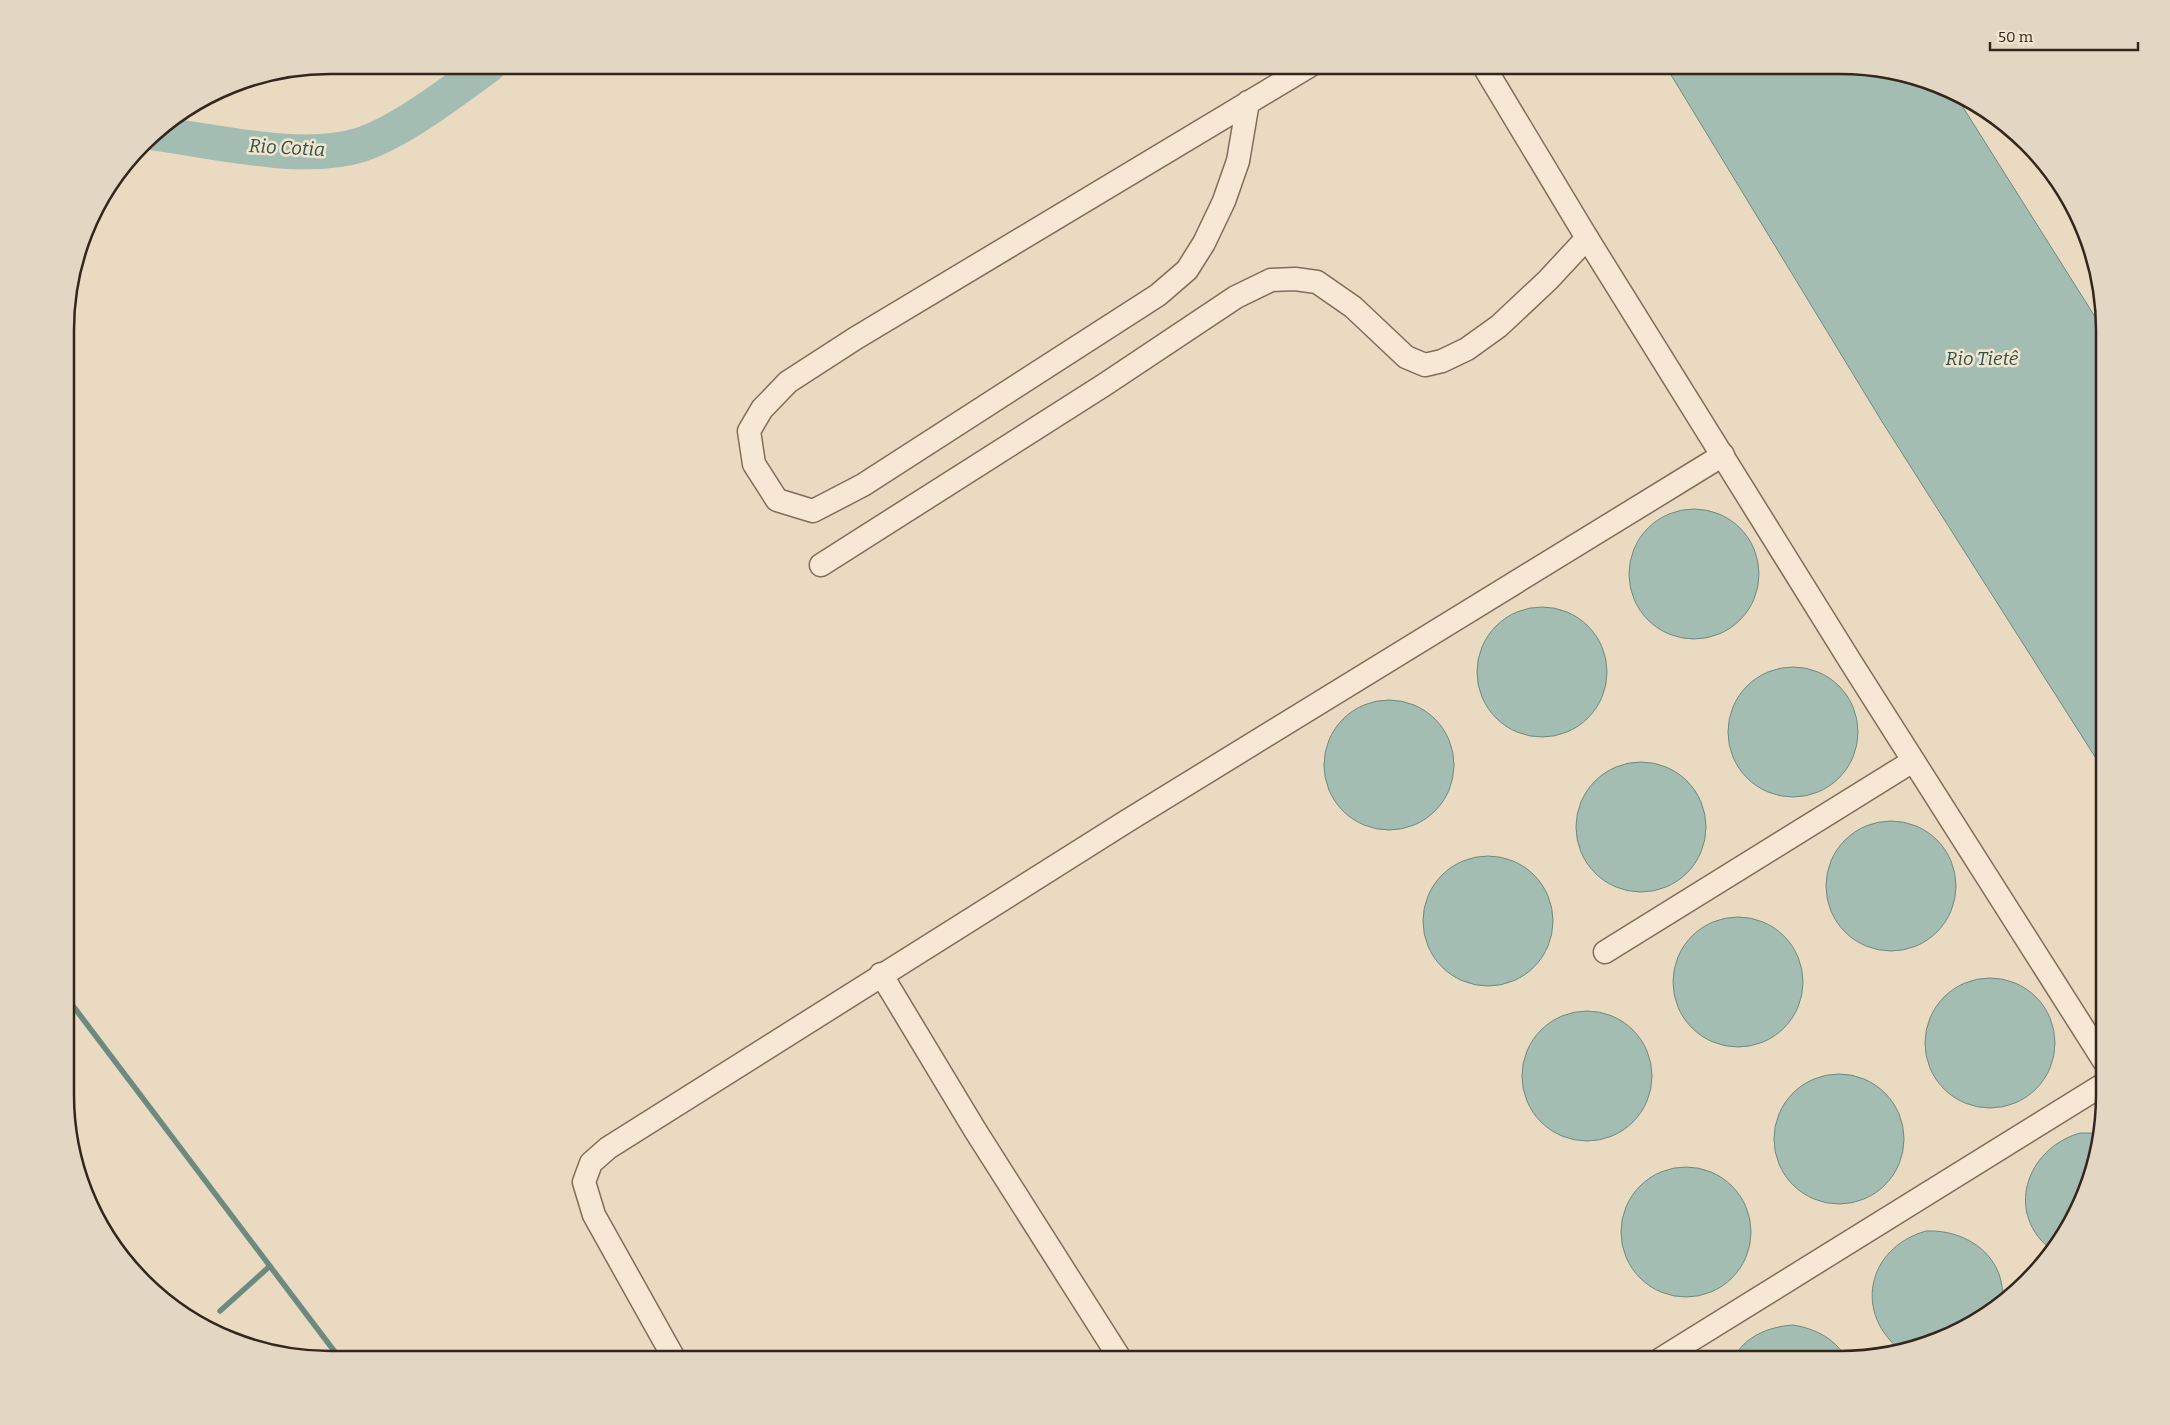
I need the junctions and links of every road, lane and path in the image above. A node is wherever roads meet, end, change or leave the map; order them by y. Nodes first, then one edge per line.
1 (1296, 74) edge
2 (1488, 74) edge
3 (1248, 102) junction
4 (1587, 238) junction
5 (1724, 455) junction
6 (821, 565) dead end
7 (1913, 761) junction
8 (1605, 952) dead end
9 (881, 974) junction
10 (2096, 1048) edge
11 (2096, 1089) edge
12 (670, 1351) edge
13 (1115, 1351) edge
14 (1674, 1351) edge

1 - 3 lane
2 - 4 lane
3 - 3 lane
4 - 5 lane
4 - 6 lane
5 - 7 lane
5 - 9 lane
7 - 8 lane
7 - 10 lane
9 - 12 lane
9 - 13 lane
11 - 14 lane

